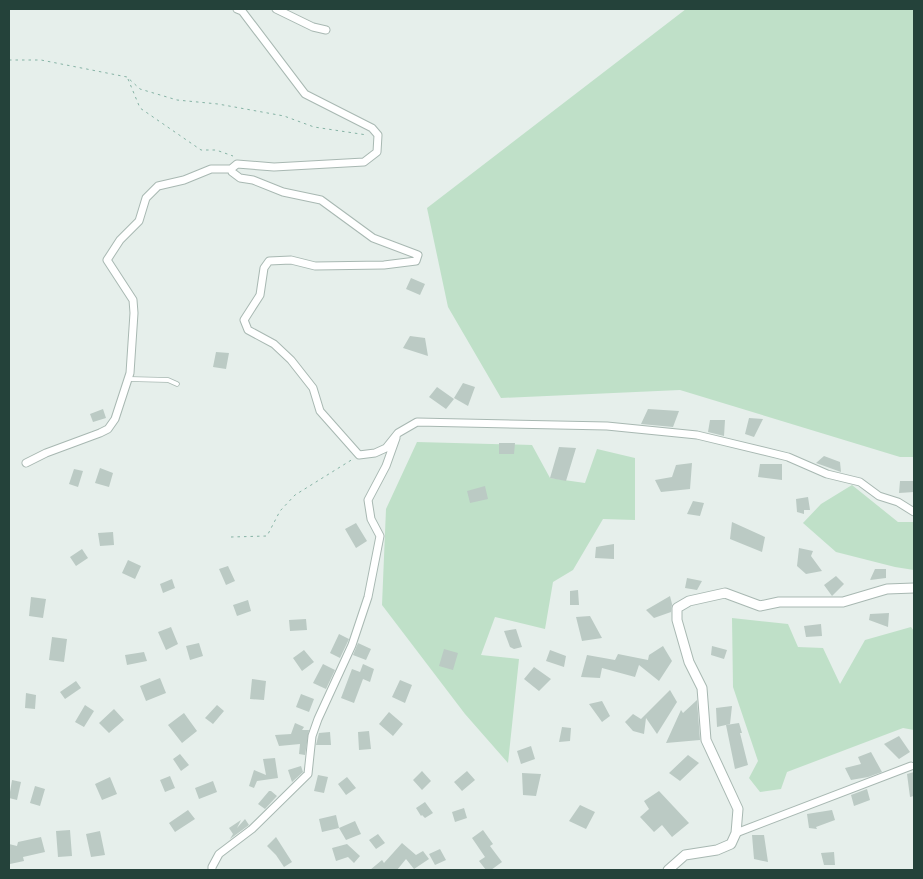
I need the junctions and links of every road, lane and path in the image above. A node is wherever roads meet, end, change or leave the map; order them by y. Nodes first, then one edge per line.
1 (237, 9) edge
2 (276, 9) edge
3 (326, 30) dead end
4 (9, 60) edge
5 (127, 77) junction
6 (378, 136) junction
7 (238, 157) dead end
8 (231, 168) junction
9 (128, 379) junction
10 (177, 384) dead end
11 (398, 433) junction
12 (359, 455) junction
13 (26, 463) dead end
14 (914, 512) edge
15 (231, 537) dead end
16 (914, 588) edge
17 (911, 766) dead end
18 (736, 833) junction
19 (212, 870) edge
20 (668, 870) edge

1 - 6 street
2 - 3 street
4 - 5 path
5 - 6 path
5 - 7 path
6 - 8 street
8 - 9 street
8 - 12 street
9 - 10 lane
9 - 13 street
11 - 12 street
11 - 14 street
11 - 19 street
12 - 15 path
16 - 18 street
17 - 18 street
18 - 20 street

